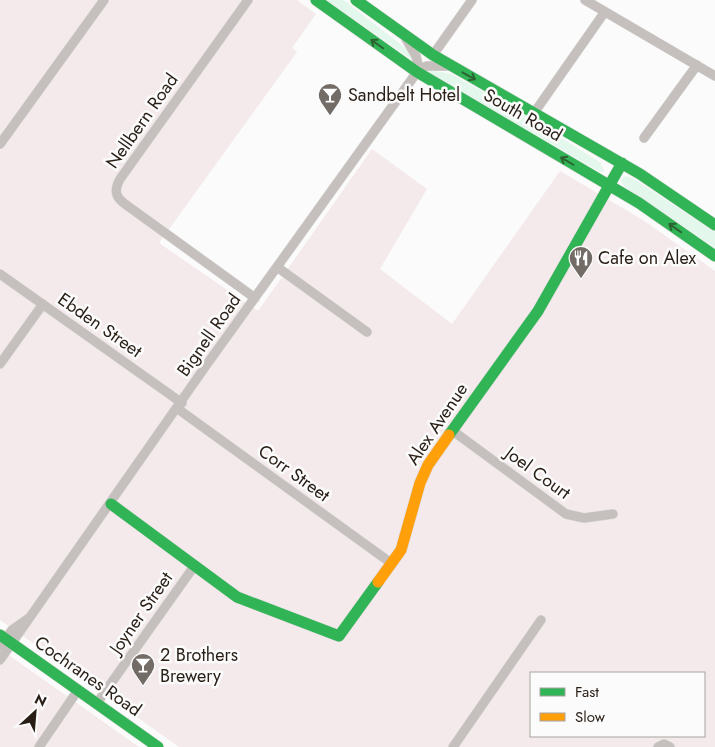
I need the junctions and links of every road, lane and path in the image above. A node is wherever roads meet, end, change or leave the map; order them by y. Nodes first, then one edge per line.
1 (104, 0) edge
2 (248, 0) edge
3 (316, 0) edge
4 (356, 0) edge
5 (472, 0) edge
6 (585, 0) edge
7 (604, 13) junction
8 (403, 34) junction
9 (433, 55) junction
10 (697, 65) junction
11 (452, 67) junction
12 (418, 70) junction
13 (715, 76) edge
14 (534, 113) junction
15 (644, 138) dead end
16 (0, 144) edge
17 (622, 163) junction
18 (610, 185) junction
19 (715, 225) edge
20 (715, 256) edge
21 (277, 267) junction
22 (0, 274) edge
23 (255, 298) junction
24 (43, 304) junction
25 (367, 332) dead end
26 (0, 364) edge
27 (180, 406) junction
28 (452, 431) junction
29 (111, 504) junction
30 (613, 514) dead end
31 (392, 563) junction
32 (195, 565) junction
33 (541, 620) dead end
34 (4, 641) edge
35 (0, 660) edge
36 (78, 690) junction
37 (97, 703) junction
38 (156, 746) edge
39 (39, 747) edge
40 (453, 747) edge
41 (658, 747) edge
42 (670, 747) edge

1 - 16 street
2 - 23 street, Nellbern Road
12 -> 3 main road, South Road
4 - 8 main road, South Road
5 - 9 street
6 - 7 street
7 - 10 street
7 - 14 street
8 - 9 main road, South Road
8 - 12 street
9 - 11 main road, South Road
10 - 13 street
10 - 15 street
11 - 12 street
11 -> 14 main road, South Road
18 -> 12 main road, South Road
12 - 21 street, Bignell Road
14 - 17 main road, South Road
17 - 18 main road, Alex Avenue
17 - 19 main road, South Road
20 -> 18 main road, South Road
18 - 28 main road, Alex Avenue
21 - 23 street, Bignell Road
21 - 25 street
22 - 24 street, Ebden Street
23 - 27 street, Bignell Road
24 - 26 street
24 - 27 street, Ebden Street
27 - 29 street, Bignell Road
27 - 31 street, Corr Street
28 - 30 street, Joel Court
28 - 31 main road, Alex Avenue
29 - 32 main road, Alex Avenue
29 - 34 street, Bignell Road
31 - 32 main road, Alex Avenue
32 - 37 street, Joyner Street
33 - 40 street
34 - 35 street, Bignell Road
34 - 36 main road, Cochranes Road
36 - 37 main road, Cochranes Road
36 - 39 street
37 - 38 main road, Cochranes Road
41 - 42 street

